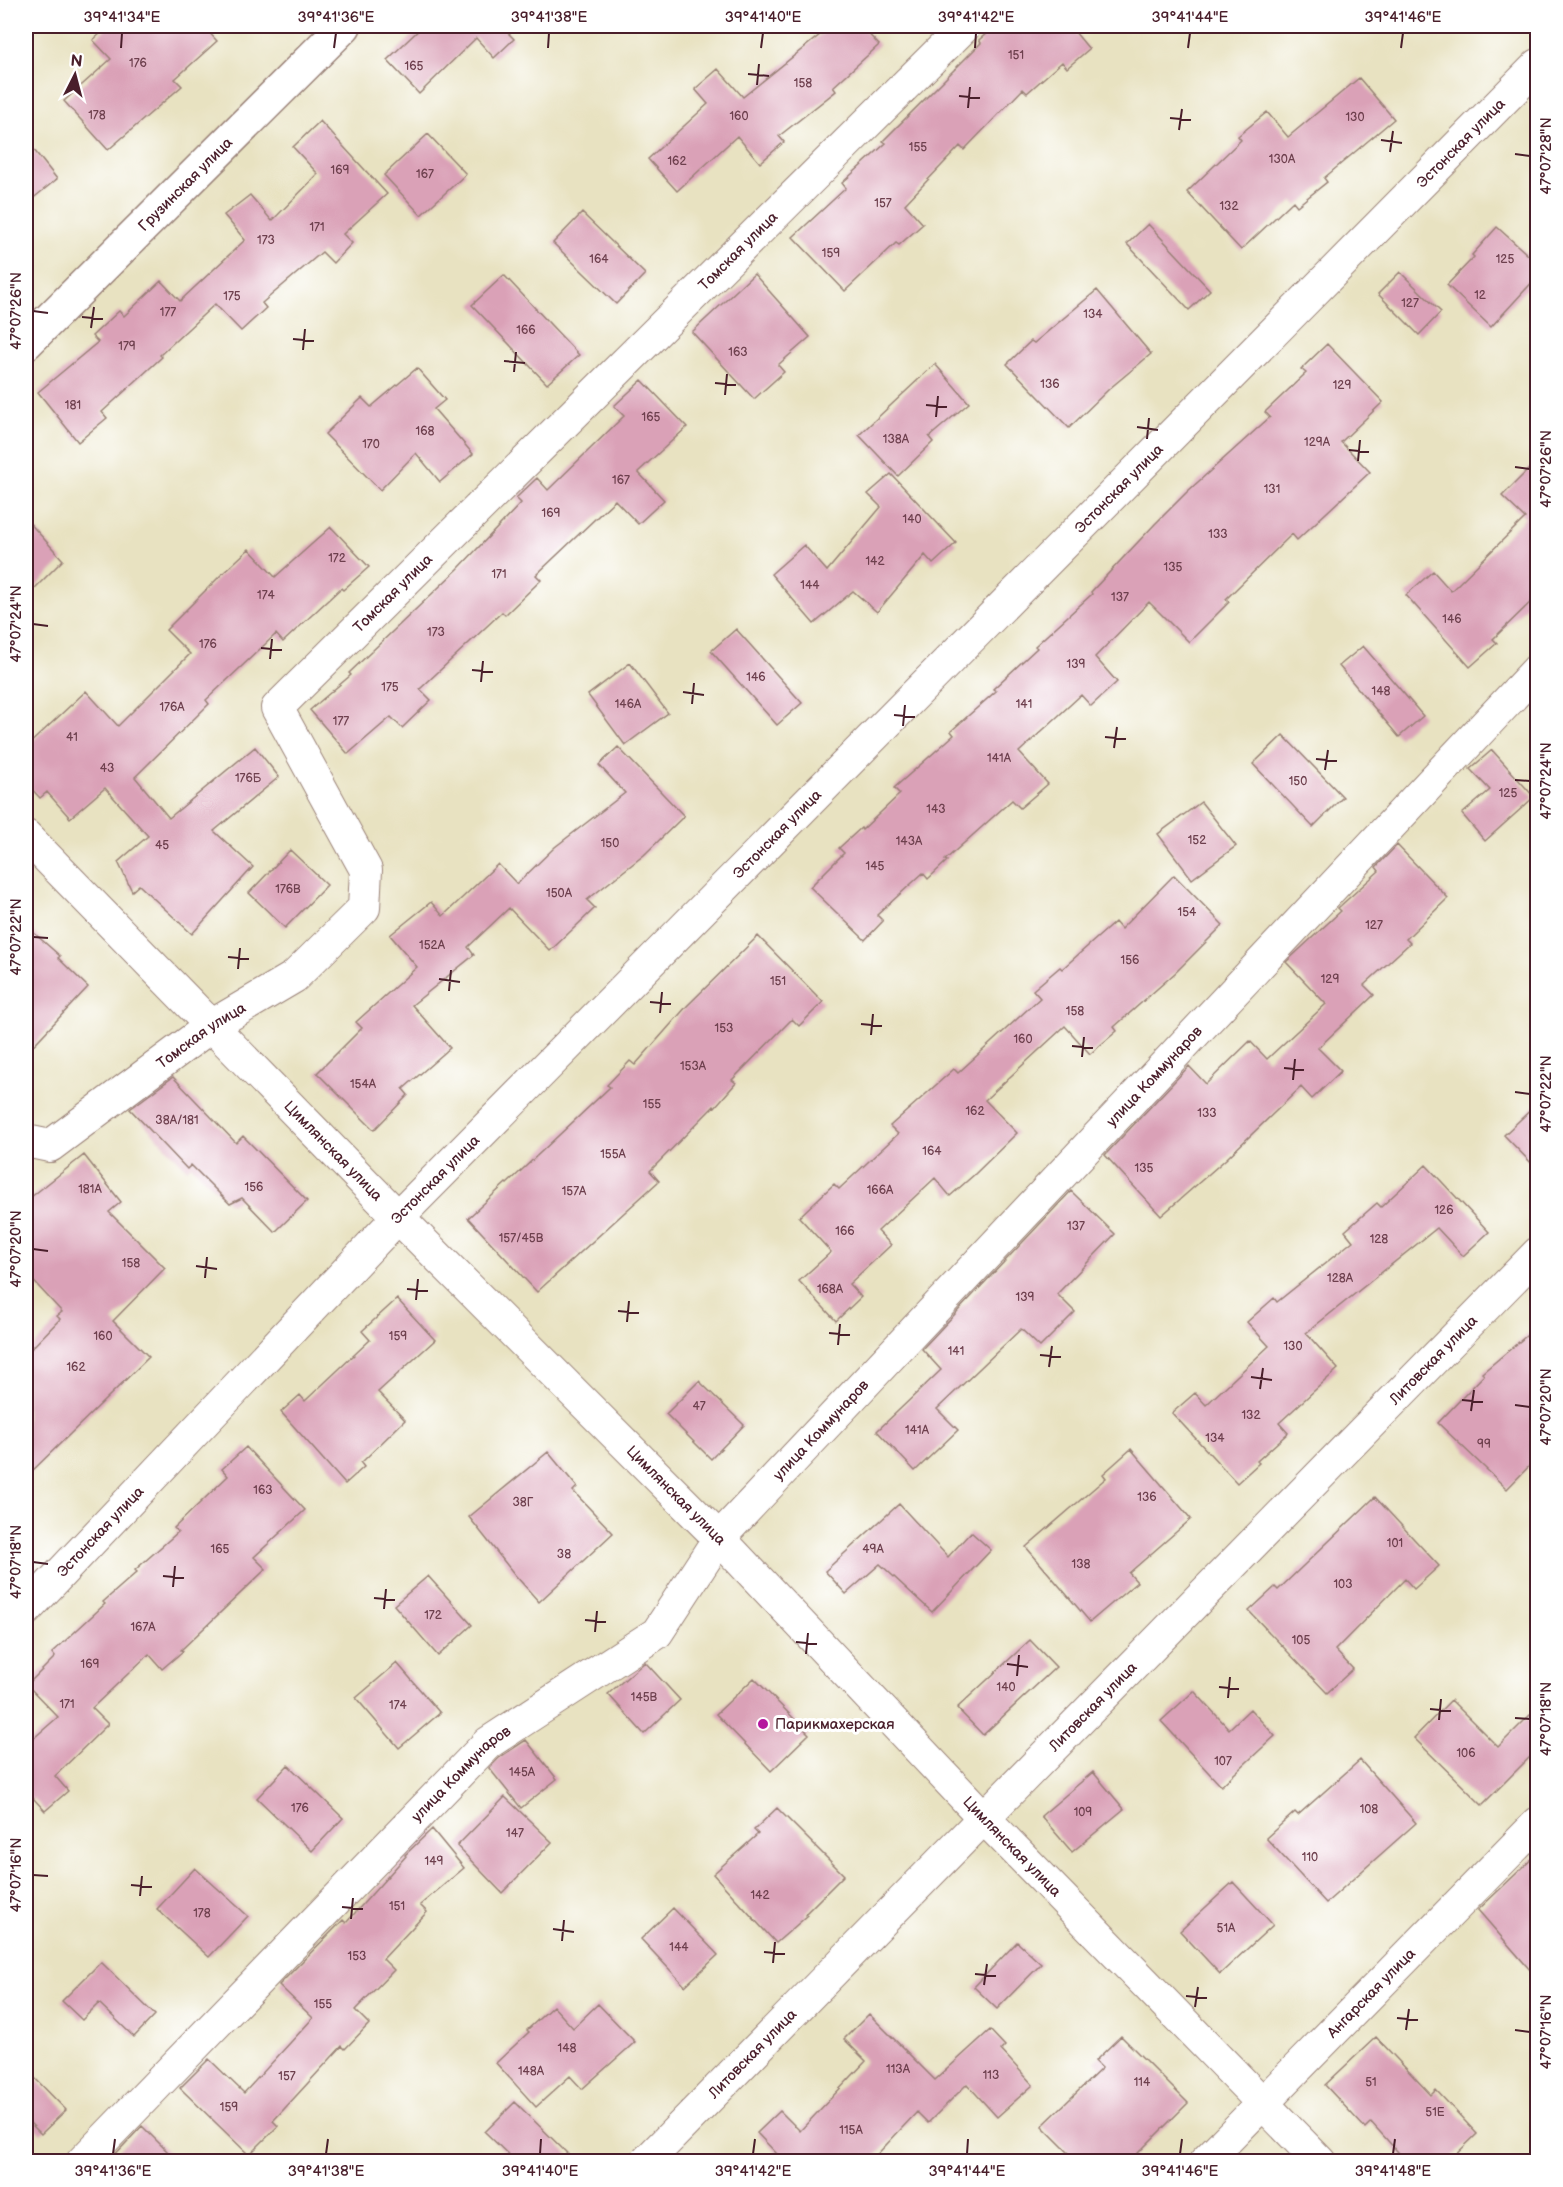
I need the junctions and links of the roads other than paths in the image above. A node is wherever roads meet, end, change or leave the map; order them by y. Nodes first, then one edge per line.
1 (344, 26) edge
2 (965, 26) edge
3 (1538, 66) edge
4 (26, 343) edge
5 (1538, 669) edge
6 (26, 836) edge
7 (211, 1026) junction
8 (26, 1141) edge
9 (398, 1217) junction
10 (1538, 1253) edge
11 (719, 1538) junction
12 (26, 1610) edge
13 (984, 1818) junction
14 (1538, 1823) edge
15 (1263, 2103) junction
16 (82, 2162) edge
17 (646, 2162) edge
18 (1205, 2162) edge
19 (1320, 2162) edge

1 - 4 main road, Грузинская улица
2 - 7 street, Томская улица
3 - 9 street, Эстонская улица
5 - 11 street, улица Коммунаров
6 - 7 street, Цимлянская улица
7 - 8 street, Томская улица
7 - 9 street, Цимлянская улица
9 - 11 street, Цимлянская улица
9 - 12 street, Эстонская улица
10 - 13 street, Литовская улица
11 - 13 street, Цимлянская улица
11 - 16 street, улица Коммунаров
13 - 15 street, Цимлянская улица
13 - 17 street, Литовская улица
14 - 15 street, Ангарская улица
15 - 18 street, Ангарская улица
15 - 19 street, Цимлянская улица

